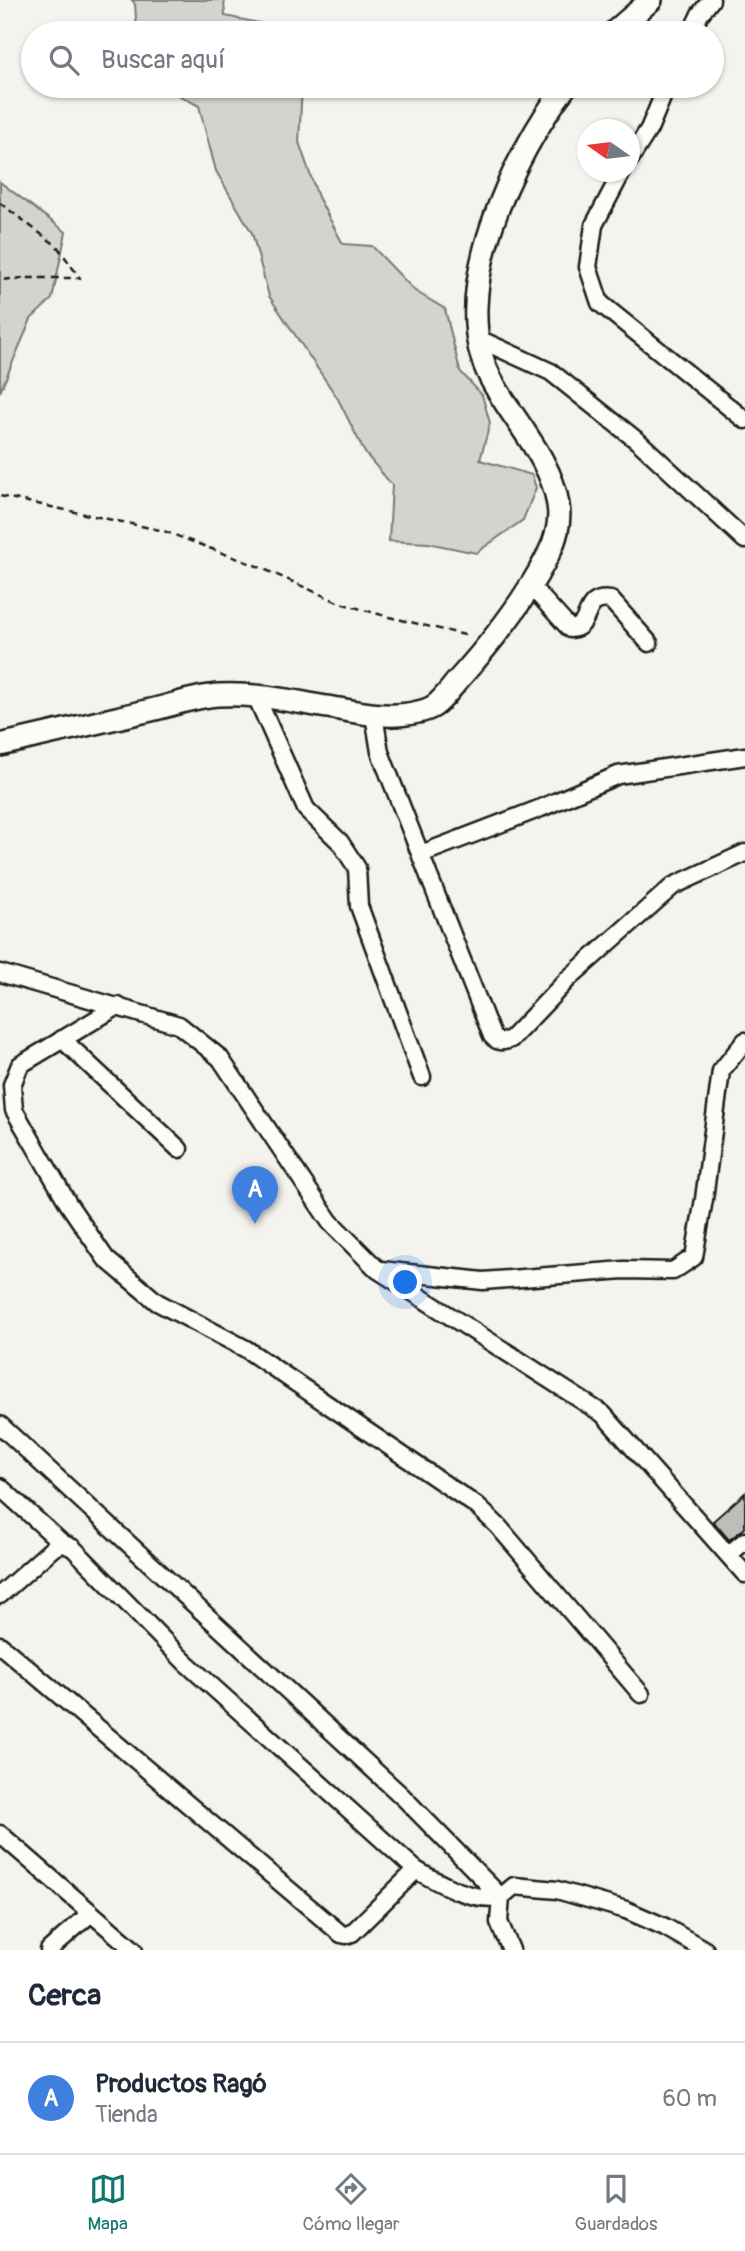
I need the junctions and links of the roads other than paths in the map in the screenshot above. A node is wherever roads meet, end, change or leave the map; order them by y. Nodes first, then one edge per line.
1 (650, 0) edge
2 (711, 0) edge
3 (626, 21) edge
4 (696, 21) edge
5 (558, 98) edge
6 (662, 98) edge
7 (640, 142) edge
8 (617, 182) edge
9 (479, 339) junction
10 (745, 420) edge
11 (745, 540) edge
12 (530, 585) junction
13 (649, 643) dead end
14 (256, 696) junction
15 (374, 715) junction
16 (0, 745) edge
17 (745, 756) edge
18 (745, 853) edge
19 (421, 854) junction
20 (0, 973) edge
21 (118, 1006) junction
22 (62, 1039) junction
23 (745, 1041) edge
24 (422, 1077) dead end
25 (179, 1149) dead end
26 (378, 1270) junction
27 (0, 1425) edge
28 (0, 1487) edge
29 (745, 1541) edge
30 (62, 1543) junction
31 (729, 1554) junction
32 (745, 1574) edge
33 (0, 1595) edge
34 (0, 1646) edge
35 (641, 1694) dead end
36 (0, 1834) edge
37 (416, 1870) junction
38 (501, 1897) junction
39 (91, 1913) junction
40 (49, 1950) edge
41 (134, 1950) edge
42 (511, 1950) edge
43 (705, 1950) edge

1 - 3 main road
2 - 4 street
5 - 9 main road
6 - 7 street
8 - 10 street
9 - 11 street
9 - 12 main road
12 - 13 street
12 - 15 main road
14 - 15 main road
14 - 16 main road
14 - 24 street
15 - 19 street
17 - 19 street
18 - 19 street
20 - 21 street
21 - 22 street
21 - 26 street
22 - 25 street
22 - 35 street
23 - 26 street
26 - 31 street
27 - 38 street
28 - 30 street
29 - 31 street
30 - 33 street
30 - 37 street
31 - 32 street
34 - 37 street
36 - 39 street
37 - 38 street
38 - 42 street
38 - 43 street
39 - 40 street
39 - 41 street

